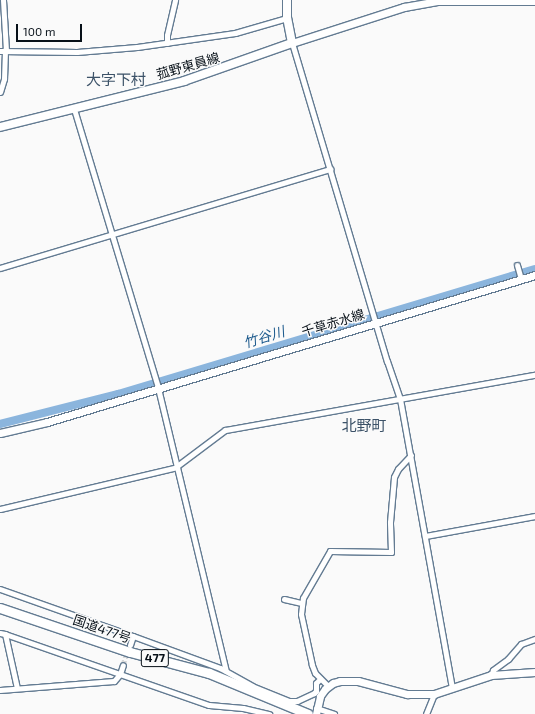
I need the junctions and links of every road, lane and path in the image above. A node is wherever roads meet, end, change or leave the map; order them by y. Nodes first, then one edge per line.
1 (3, 0) edge
2 (175, 0) edge
3 (287, 0) edge
4 (455, 0) edge
5 (535, 1) edge
6 (287, 18) junction
7 (167, 43) junction
8 (292, 43) junction
9 (4, 50) edge
10 (0, 92) edge
11 (74, 109) junction
12 (0, 127) edge
13 (330, 168) junction
14 (111, 234) junction
15 (517, 265) dead end
16 (0, 268) edge
17 (535, 275) edge
18 (521, 278) junction
19 (376, 322) junction
20 (535, 375) edge
21 (158, 388) junction
22 (400, 399) junction
23 (0, 433) edge
24 (411, 455) junction
25 (177, 466) junction
26 (0, 509) edge
27 (535, 516) edge
28 (425, 536) junction
29 (0, 590) edge
30 (284, 599) dead end
31 (301, 604) junction
32 (0, 608) edge
33 (2, 634) edge
34 (133, 636) junction
35 (535, 639) edge
36 (130, 646) tunnel mouth
37 (123, 665) tunnel mouth
38 (226, 671) junction
39 (535, 672) edge
40 (120, 674) junction
41 (492, 675) junction
42 (320, 679) junction
43 (328, 686) junction
44 (17, 688) junction
45 (452, 688) junction
46 (0, 690) edge
47 (434, 694) junction
48 (316, 711) edge
49 (269, 714) edge
50 (308, 714) edge
51 (334, 714) edge
52 (426, 714) edge

1 - 9 street
2 - 7 street
3 - 6 main road
4 - 5 main road
4 - 8 main road
6 - 7 street
6 - 8 main road
7 - 9 street
8 - 11 main road, 菰野東員線
8 - 13 street
9 - 10 street
11 - 12 main road, 菰野東員線
11 - 14 street
13 - 14 street
13 - 19 street
14 - 16 street
14 - 21 street
15 - 18 street
17 - 18 main road, 千草赤水線
18 - 19 main road, 千草赤水線
19 - 21 main road, 千草赤水線
19 - 22 street
20 - 22 street
21 - 23 main road, 千草赤水線
21 - 25 street
22 - 24 street
22 - 25 street
24 - 28 street
24 - 31 street
25 - 26 street
25 - 38 street
27 - 28 street
28 - 45 street
29 - 34 street
30 - 31 street
31 - 42 street
32 - 50 highway, 国道477号 / 477
33 - 40 street
33 - 44 street
34 - 36 street
34 - 38 street
35 - 41 street
37 - 40 street
38 - 42 street
39 - 41 main road
40 - 44 street
40 - 49 street
41 - 45 main road
42 - 43 street
43 - 47 main road
43 - 48 main road
44 - 46 street
45 - 47 main road
47 - 52 street
48 - 51 street

